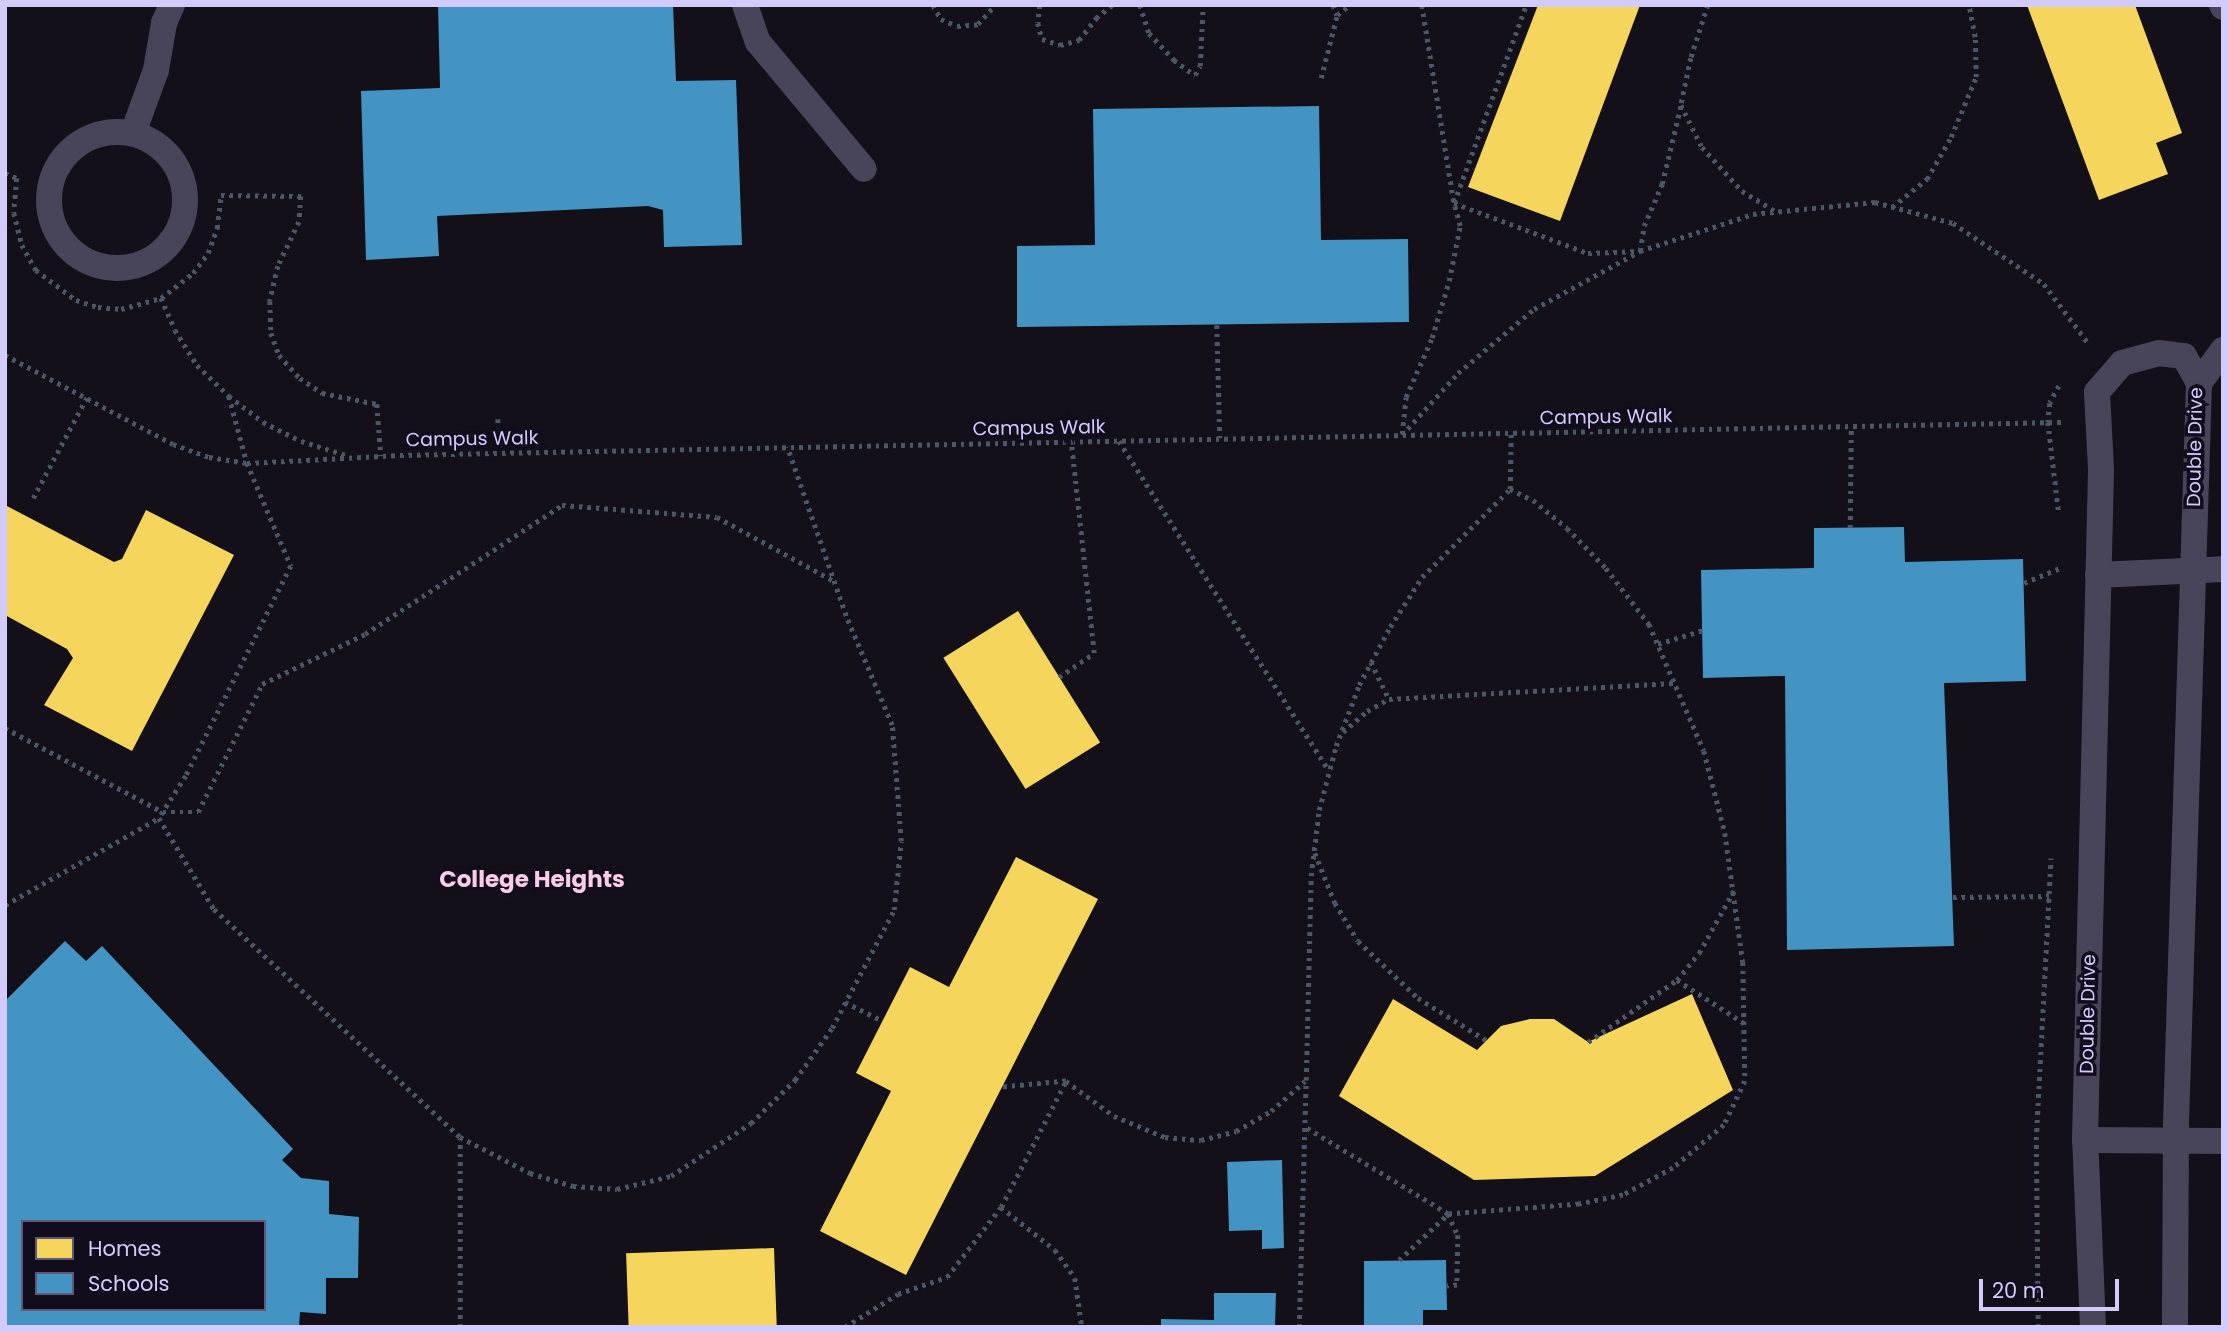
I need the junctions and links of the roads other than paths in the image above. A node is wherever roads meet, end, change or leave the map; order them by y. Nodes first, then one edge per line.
1 (172, 5) edge
2 (745, 5) edge
3 (133, 133) junction
4 (864, 169) dead end
5 (2223, 350) edge
6 (2199, 383) junction
7 (2192, 568) junction
8 (2223, 569) edge
9 (2098, 575) junction
10 (2085, 1140) junction
11 (2223, 1141) edge
12 (2176, 1142) junction
13 (2093, 1327) edge
14 (2175, 1327) edge

1 - 3 lane
2 - 4 lane
3 - 3 lane
5 - 6 lane
6 - 7 lane, Double Drive
6 - 9 lane, Double Drive
7 - 8 lane
7 - 9 lane
7 - 12 lane, Double Drive
9 - 10 lane, Double Drive
10 - 12 lane
10 - 13 lane, Double Drive
11 - 12 lane
12 - 14 lane, Double Drive

